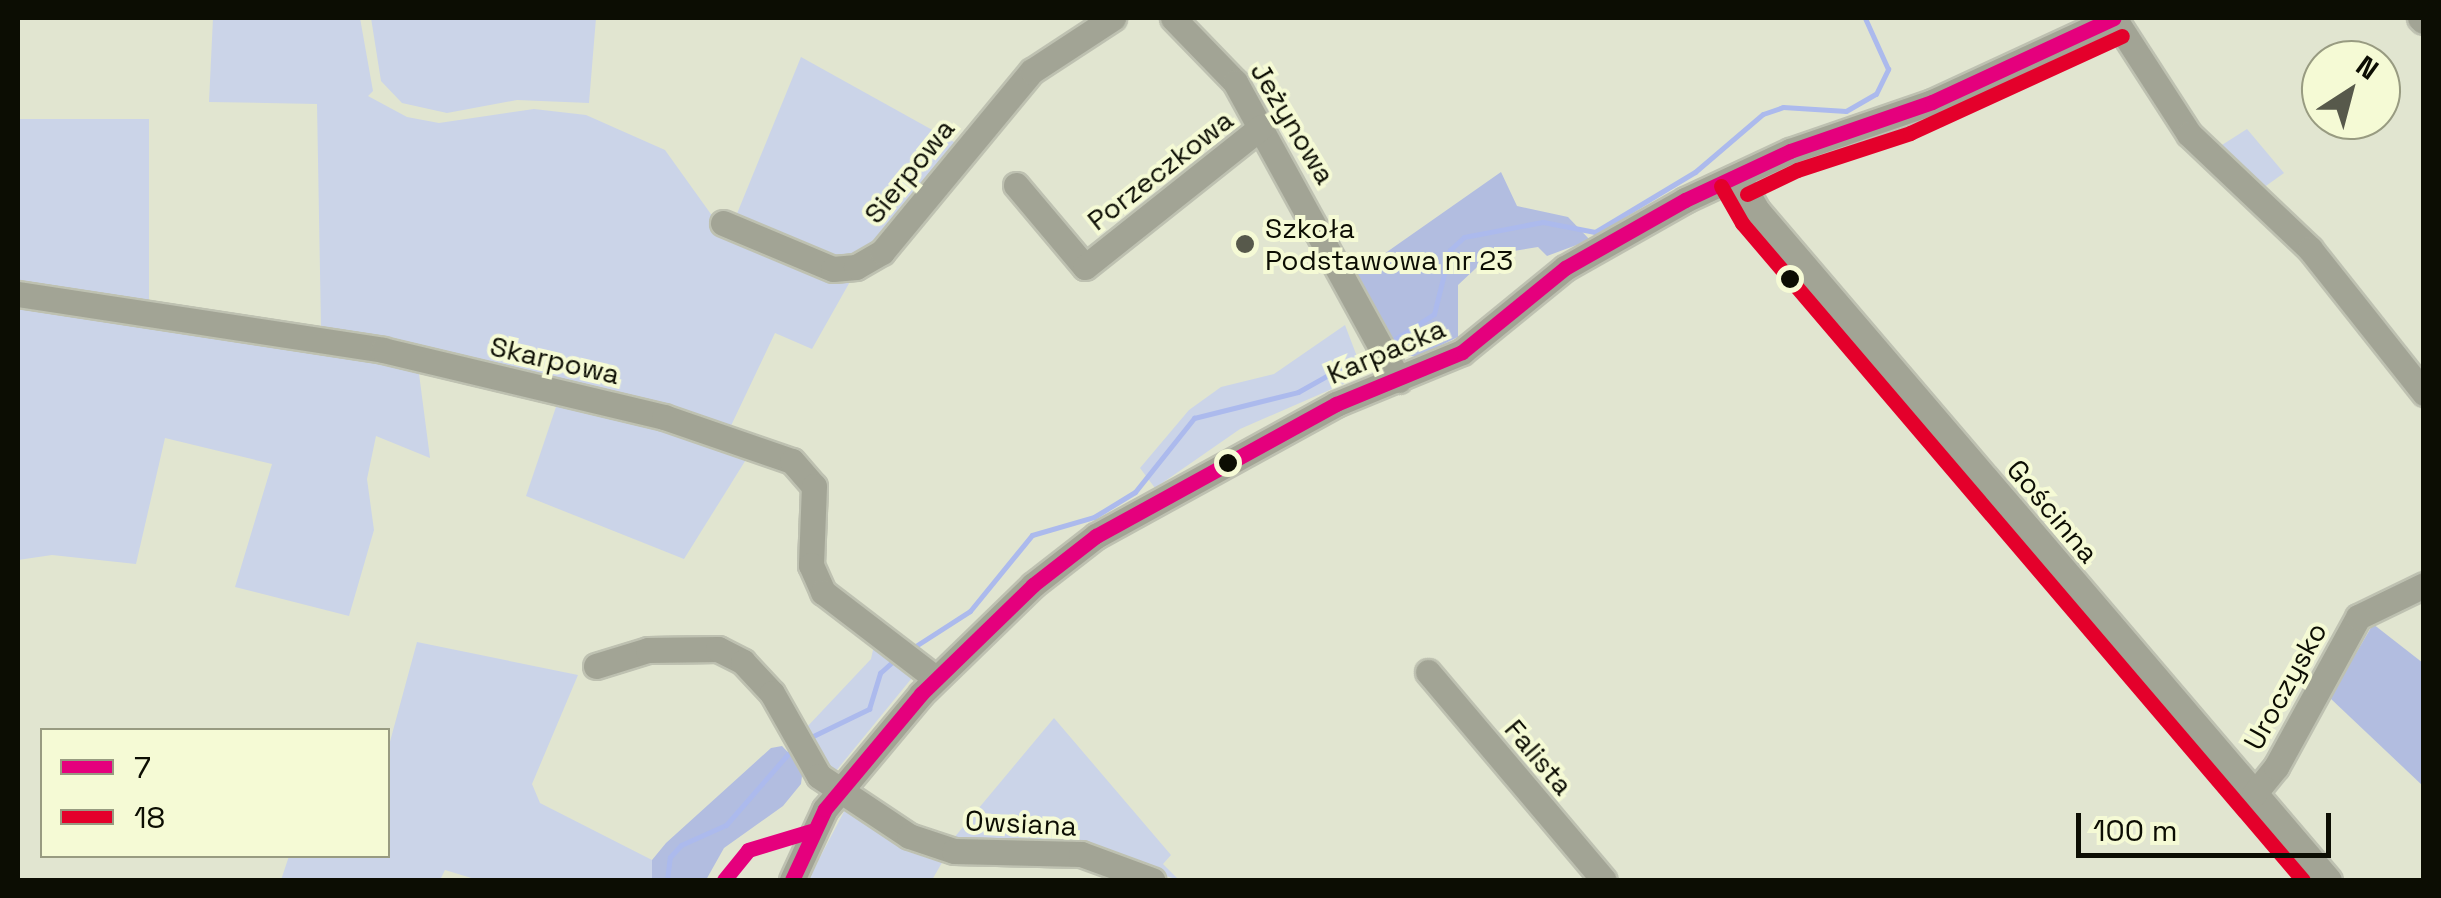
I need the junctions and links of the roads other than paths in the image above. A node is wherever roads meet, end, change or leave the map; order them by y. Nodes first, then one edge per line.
1 (1114, 18) edge
2 (1173, 18) edge
3 (2114, 18) edge
4 (1262, 128) junction
5 (1738, 176) junction
6 (1016, 186) dead end
7 (724, 224) dead end
8 (18, 294) edge
9 (1399, 380) junction
10 (2424, 392) edge
11 (2424, 585) edge
12 (596, 666) dead end
13 (926, 671) junction
14 (1428, 672) dead end
15 (838, 792) junction
16 (2254, 794) junction
17 (792, 880) edge
18 (1152, 880) edge
19 (1604, 880) edge
20 (2329, 880) edge

1 - 7 street, Sierpowa
2 - 4 street, Jeżynowa
3 - 5 street, Karpacka
3 - 10 street
4 - 6 street, Porzeczkowa
4 - 9 street, Jeżynowa
5 - 9 street, Karpacka
5 - 16 street, Gościnna
8 - 13 street, Skarpowa
9 - 13 street, Karpacka
11 - 16 street, Uroczysko
12 - 15 street
13 - 15 street, Karpacka
14 - 19 street, Falista
15 - 17 street, Karpacka
15 - 18 street, Owsiana
16 - 20 street, Gościnna

